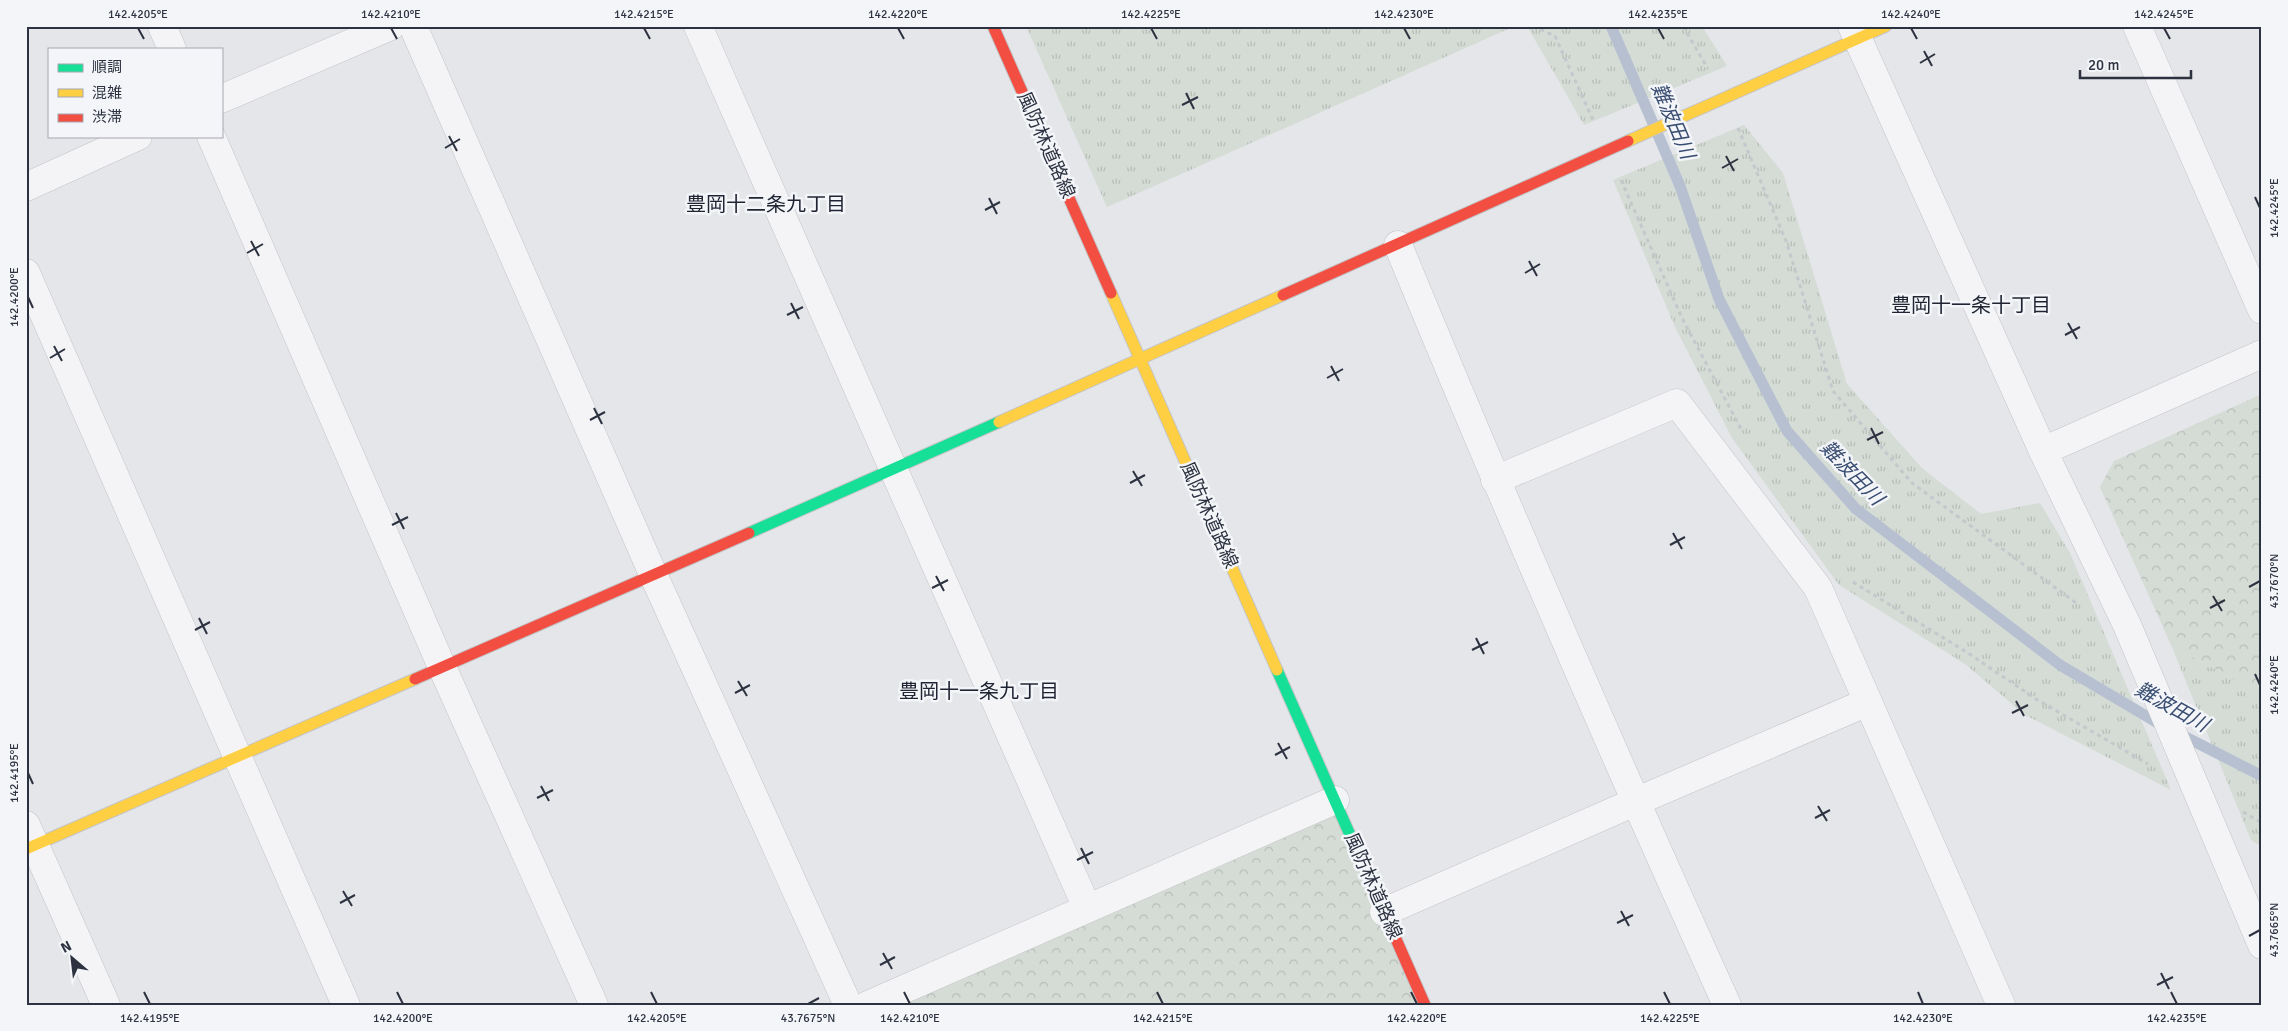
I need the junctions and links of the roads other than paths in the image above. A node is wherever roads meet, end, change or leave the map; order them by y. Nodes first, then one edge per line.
1 (162, 26) edge
2 (391, 26) edge
3 (413, 26) edge
4 (698, 26) edge
5 (993, 26) edge
6 (1886, 26) edge
7 (2137, 26) edge
8 (1855, 32) edge
9 (172, 48) edge
10 (222, 99) edge
11 (134, 138) edge
12 (212, 138) edge
13 (26, 187) edge
14 (1398, 244) junction
15 (26, 273) edge
16 (2262, 310) edge
17 (2262, 354) edge
18 (1140, 358) junction
19 (2044, 451) junction
20 (894, 469) junction
21 (1495, 480) junction
22 (653, 574) junction
23 (442, 667) junction
24 (1868, 702) junction
25 (236, 755) junction
26 (1335, 800) junction
27 (1635, 802) junction
28 (29, 839) edge
29 (1087, 908) junction
30 (1384, 912) junction
31 (2262, 945) edge
32 (106, 1005) edge
33 (346, 1005) edge
34 (594, 1005) edge
35 (848, 1005) edge
36 (868, 1005) edge
37 (1425, 1005) edge
38 (1727, 1005) edge
39 (2001, 1005) edge

1 - 9 street
2 - 10 street
3 - 22 street
4 - 20 street
5 - 18 street, 風防林道路線
6 - 8 street
7 - 16 street
8 - 14 street
8 - 19 street
11 - 13 street
12 - 23 street
14 - 18 street
14 - 21 street
15 - 25 street
17 - 19 street
18 - 20 street
18 - 26 street, 風防林道路線
19 - 31 street
20 - 22 street
20 - 29 street
21 - 24 street
21 - 27 street
22 - 23 street
22 - 35 street
23 - 25 street
23 - 34 street
24 - 27 street
24 - 39 street
25 - 28 street
25 - 33 street
26 - 29 street
26 - 30 street, 風防林道路線
27 - 30 street
27 - 38 street
28 - 32 street
29 - 36 street
30 - 37 street, 風防林道路線

